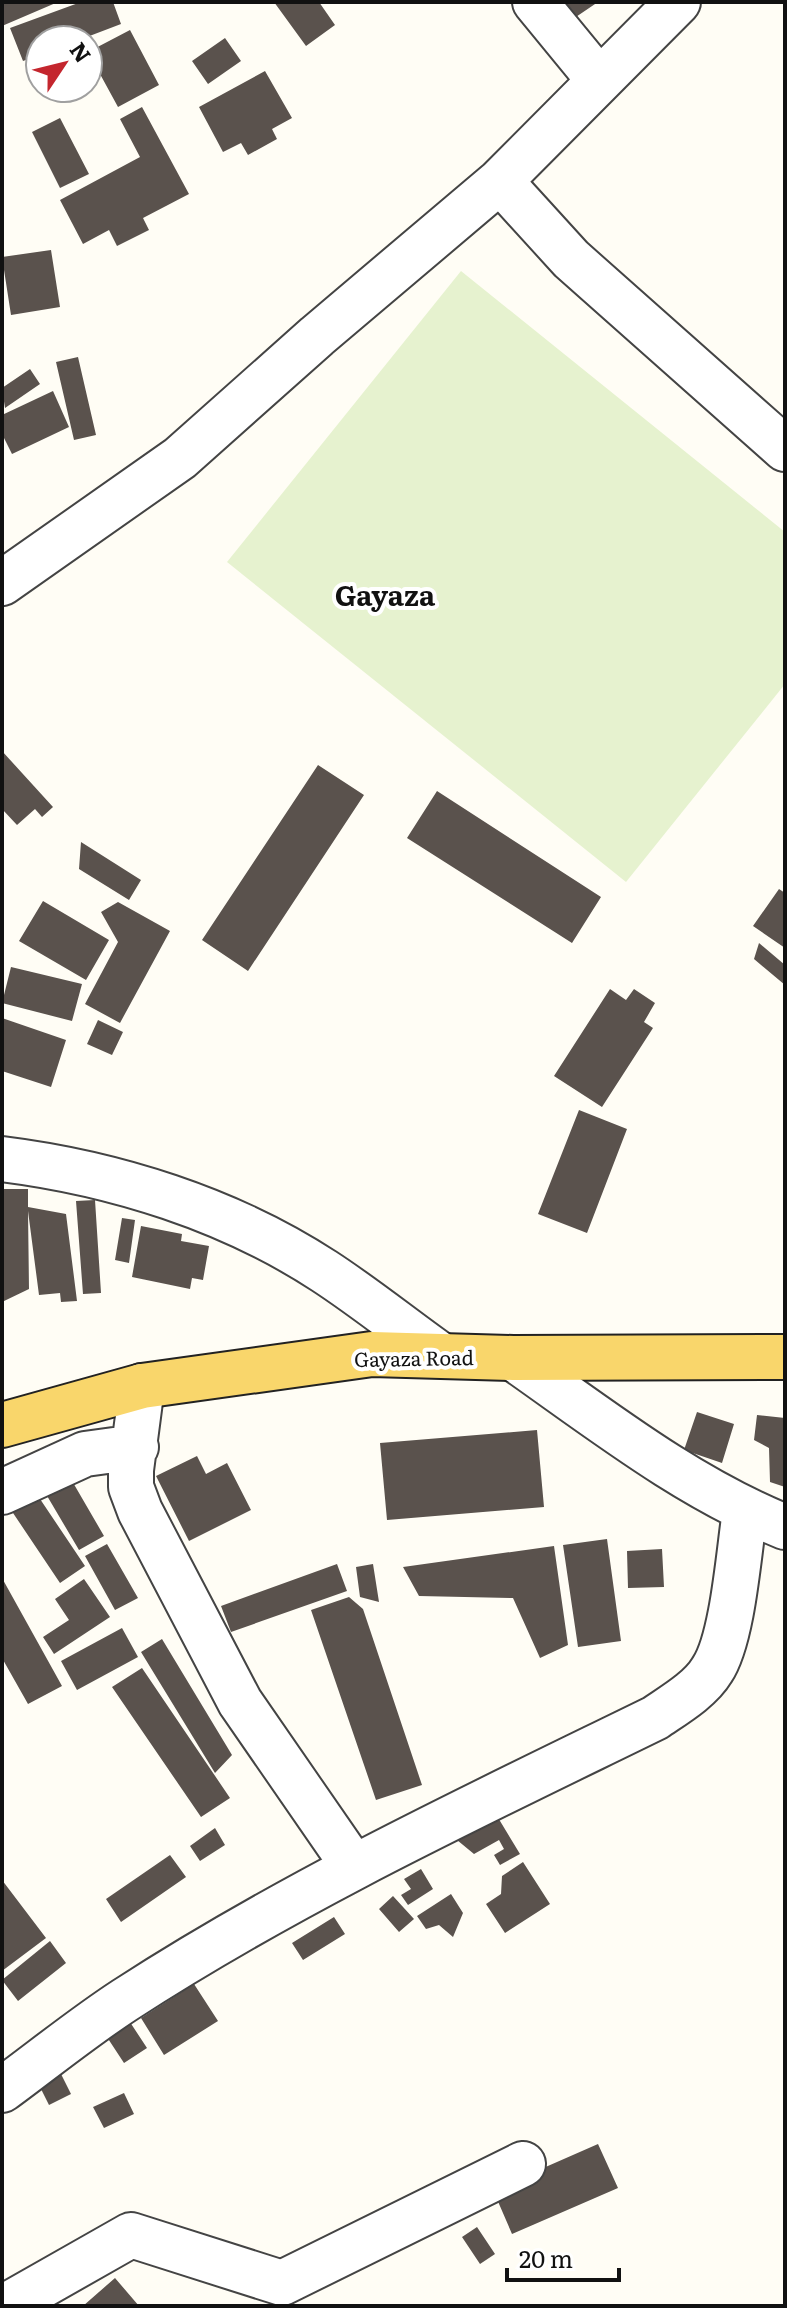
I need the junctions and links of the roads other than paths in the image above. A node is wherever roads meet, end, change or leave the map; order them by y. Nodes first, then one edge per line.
1 (535, 2) edge
2 (678, 2) edge
3 (599, 80) junction
4 (500, 181) junction
5 (785, 449) edge
6 (2, 583) edge
7 (2, 1159) edge
8 (439, 1354) junction
9 (785, 1357) edge
10 (513, 1358) junction
11 (142, 1386) junction
12 (2, 1425) edge
13 (136, 1447) junction
14 (2, 1492) edge
15 (745, 1511) junction
16 (785, 1527) edge
17 (354, 1867) junction
18 (2, 2090) edge
19 (523, 2164) dead end
20 (6, 2306) edge

1 - 3 street
2 - 3 street
3 - 4 street
4 - 5 street
4 - 6 street
7 - 8 street
8 - 10 main road, Gayaza Road
8 - 11 main road, Gayaza Road
9 - 10 main road, Gayaza Road
10 - 15 street
11 - 12 main road, Gayaza Road
11 - 13 street
13 - 14 street
13 - 17 street
15 - 16 street
15 - 17 street
17 - 18 street
19 - 20 street

